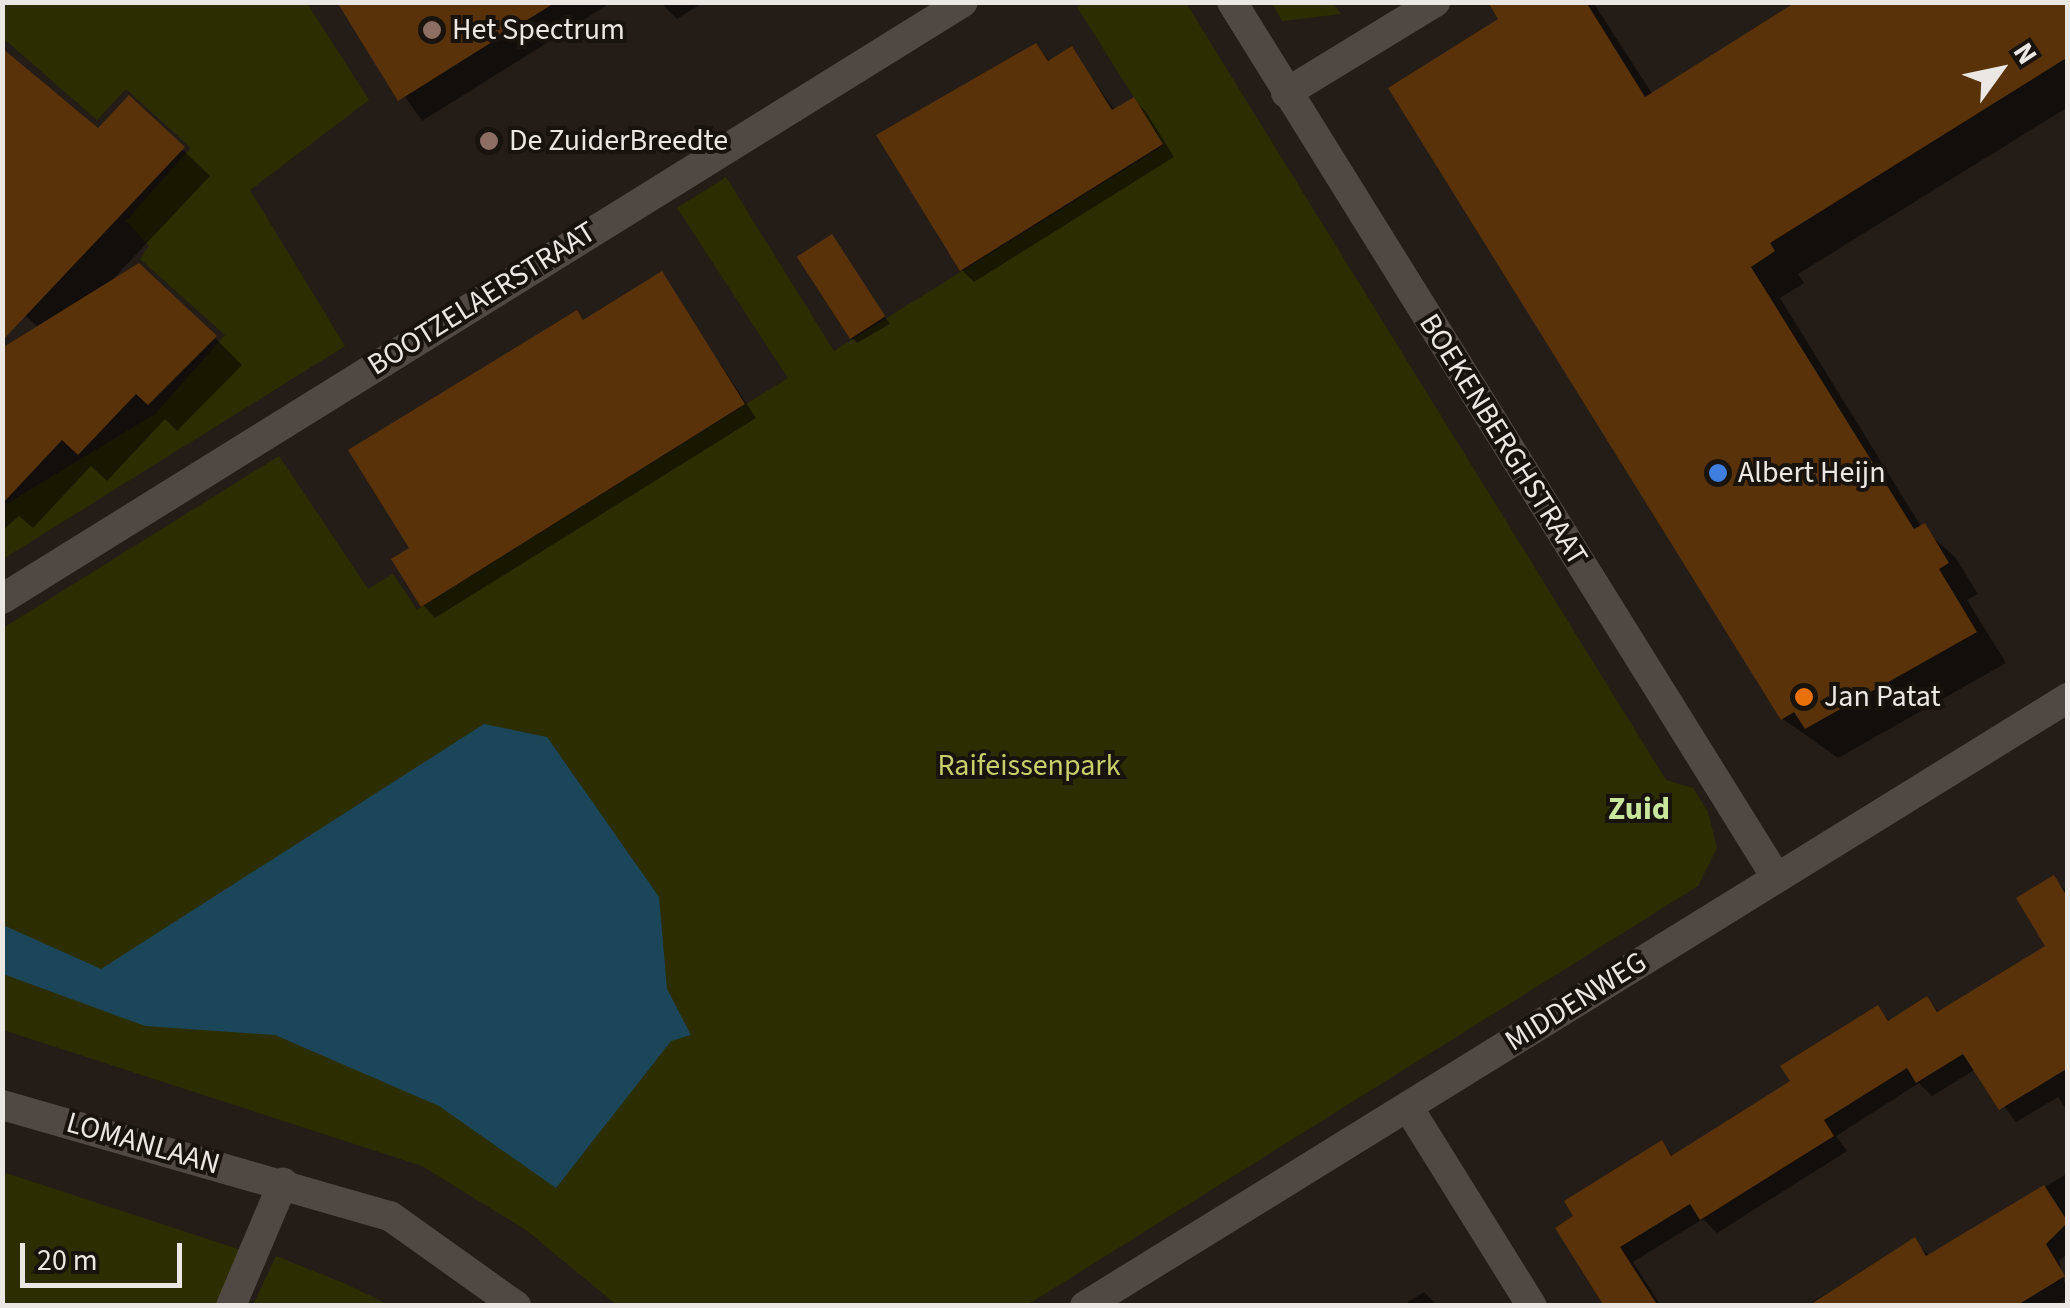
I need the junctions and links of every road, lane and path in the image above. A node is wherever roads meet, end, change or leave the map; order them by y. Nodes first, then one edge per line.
1 (963, 2) edge
2 (1232, 2) edge
3 (1434, 2) edge
4 (1286, 93) junction
5 (2, 598) edge
6 (2068, 698) edge
7 (1776, 876) junction
8 (2, 1105) edge
9 (1408, 1107) junction
10 (283, 1184) junction
11 (230, 1306) edge
12 (516, 1306) edge
13 (1085, 1306) edge
14 (1532, 1306) edge

1 - 5 street, BOOTZELAERSTRAAT
2 - 4 street, BOEKENBERGHSTRAAT
3 - 4 street
4 - 7 street, BOEKENBERGHSTRAAT
6 - 7 street, MIDDENWEG
7 - 9 street, MIDDENWEG
8 - 10 street, LOMANLAAN
9 - 13 street, MIDDENWEG
9 - 14 street
10 - 11 street
10 - 12 street, LOMANLAAN

